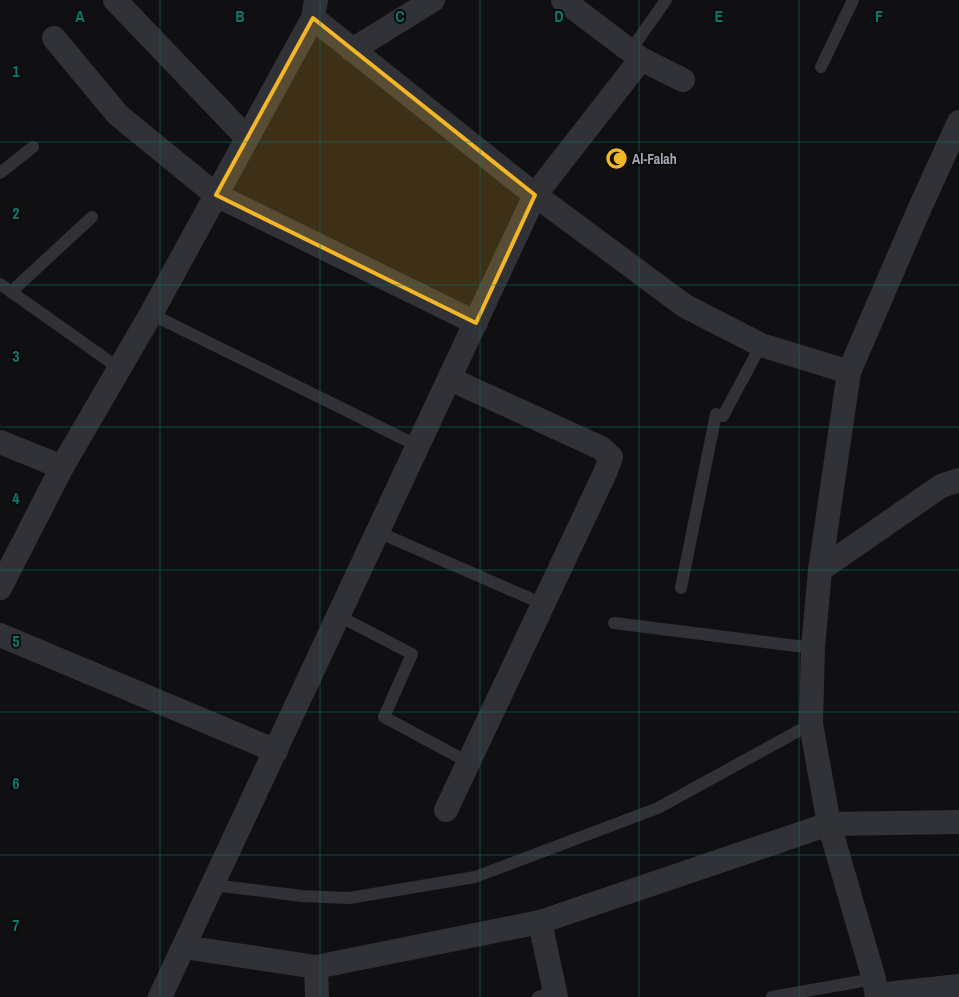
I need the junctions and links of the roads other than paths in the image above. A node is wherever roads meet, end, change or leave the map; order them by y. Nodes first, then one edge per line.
1 (115, 0) edge
2 (433, 0) edge
3 (563, 0) edge
4 (666, 0) edge
5 (853, 0) edge
6 (315, 9) edge
7 (54, 38) dead end
8 (352, 50) junction
9 (636, 55) junction
10 (821, 67) dead end
11 (683, 80) dead end
12 (959, 122) edge
13 (247, 138) junction
14 (33, 147) dead end
15 (0, 173) edge
16 (216, 195) junction
17 (535, 195) junction
18 (92, 216) dead end
19 (0, 284) edge
20 (11, 292) junction
21 (151, 314) junction
22 (476, 323) junction
23 (761, 345) junction
24 (120, 368) junction
25 (849, 372) junction
26 (450, 379) junction
27 (0, 442) edge
28 (418, 446) junction
29 (62, 466) junction
30 (959, 480) edge
31 (378, 532) junction
32 (820, 570) junction
33 (0, 588) edge
34 (681, 588) dead end
35 (543, 604) junction
36 (339, 616) junction
37 (614, 623) dead end
38 (0, 635) edge
39 (813, 648) junction
40 (811, 724) junction
41 (276, 751) junction
42 (468, 762) junction
43 (446, 810) dead end
44 (959, 822) edge
45 (828, 824) junction
46 (213, 885) junction
47 (540, 922) junction
48 (184, 946) junction
49 (316, 968) junction
50 (959, 986) edge
51 (876, 990) edge
52 (550, 995) edge
53 (160, 997) edge
54 (317, 997) edge
55 (772, 997) edge

1 - 13 street
2 - 8 street
3 - 9 street
4 - 9 lane
5 - 10 lane
6 - 8 street
6 - 13 street
7 - 16 street
8 - 17 street
9 - 11 street
9 - 17 street
12 - 25 street
13 - 16 street
14 - 15 lane
16 - 21 street
16 - 22 street
17 - 22 street
17 - 23 street
18 - 20 lane
19 - 20 lane
20 - 24 lane
21 - 24 street
21 - 28 lane
22 - 26 street
23 - 25 street
23 - 34 lane
24 - 29 street
25 - 32 street
26 - 28 street
26 - 35 street
27 - 29 street
28 - 31 street
29 - 33 street
30 - 32 street
31 - 35 lane
31 - 36 street
32 - 39 street
35 - 42 street
36 - 41 street
36 - 42 lane
37 - 39 lane
38 - 41 street
39 - 40 street
40 - 45 street
40 - 46 lane
41 - 46 street
42 - 43 street
44 - 45 street
45 - 47 street
45 - 51 street
46 - 48 street
47 - 49 street
47 - 52 street
48 - 49 street
48 - 53 street
49 - 54 street
50 - 51 street
51 - 55 lane

